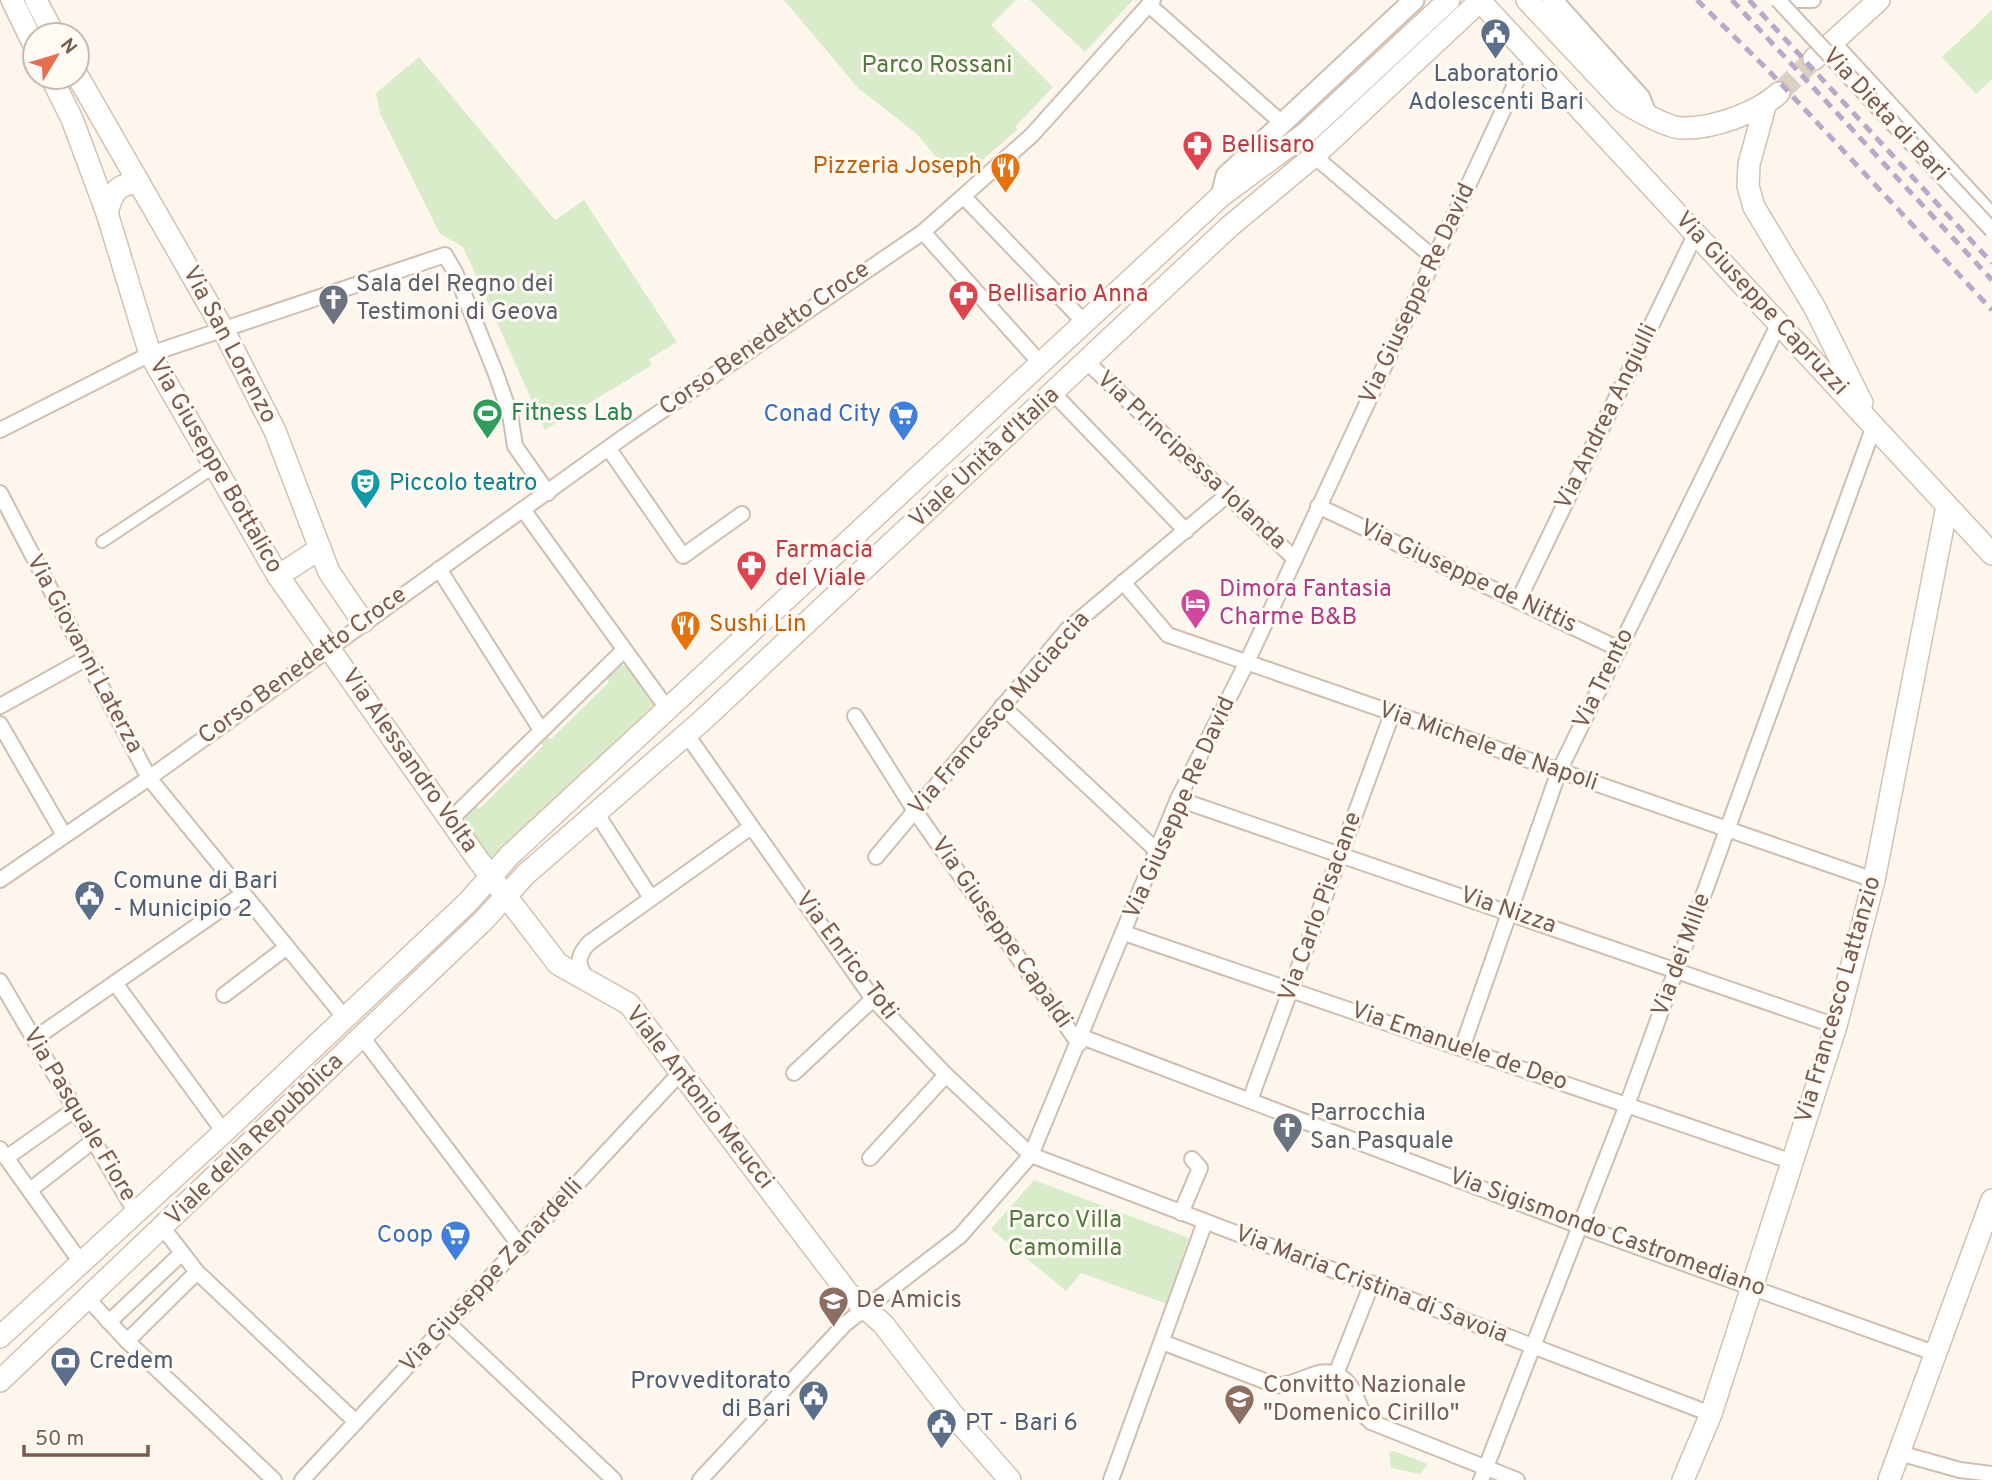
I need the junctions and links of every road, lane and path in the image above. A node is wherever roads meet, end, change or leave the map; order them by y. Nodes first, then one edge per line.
1 (12, 0) edge
2 (36, 0) edge
3 (1414, 0) edge
4 (1448, 0) edge
5 (1480, 0) edge
6 (1527, 0) edge
7 (1552, 0) edge
8 (1777, 0) edge
9 (1796, 0) edge
10 (1813, 0) edge
11 (1151, 2) edge
12 (1875, 4) edge
13 (22, 21) edge
14 (47, 21) edge
15 (1833, 42) junction
16 (1814, 59) tunnel mouth
17 (1552, 77) junction
18 (58, 91) edge
19 (86, 91) edge
20 (96, 109) junction
21 (1646, 113) junction
22 (72, 119) junction
23 (1282, 124) junction
24 (1314, 156) junction
25 (139, 183) junction
26 (1221, 196) junction
27 (961, 200) junction
28 (107, 214) junction
29 (1992, 215) edge
30 (1992, 230) edge
31 (923, 232) junction
32 (1696, 233) junction
33 (1434, 258) junction
34 (1779, 323) junction
35 (1086, 324) junction
36 (224, 331) junction
37 (150, 354) junction
38 (1087, 362) junction
39 (1042, 365) junction
40 (1054, 394) junction
41 (1874, 426) junction
42 (0, 430) edge
43 (609, 449) junction
44 (944, 453) junction
45 (215, 467) junction
46 (965, 476) junction
47 (0, 493) edge
48 (548, 494) junction
49 (1226, 496) junction
50 (1318, 506) junction
51 (1947, 506) junction
52 (524, 511) junction
53 (742, 514) dead end
54 (1185, 531) junction
55 (102, 542) dead end
56 (318, 550) junction
57 (1992, 554) edge
58 (1295, 559) junction
59 (439, 569) junction
60 (278, 576) junction
61 (1123, 582) junction
62 (1518, 601) junction
63 (771, 613) junction
64 (363, 622) junction
65 (793, 636) junction
66 (328, 647) junction
67 (1619, 649) junction
68 (624, 650) junction
69 (85, 659) junction
70 (1247, 662) junction
71 (0, 706) edge
72 (1002, 706) junction
73 (669, 711) junction
74 (1392, 714) junction
75 (855, 716) dead end
76 (0, 724) edge
77 (541, 730) junction
78 (687, 735) junction
79 (1559, 771) junction
80 (149, 778) junction
81 (1178, 799) junction
82 (915, 811) junction
83 (597, 814) junction
84 (450, 820) junction
85 (751, 827) junction
86 (1728, 830) junction
87 (64, 835) junction
88 (1156, 850) junction
89 (1341, 853) junction
90 (876, 857) dead end
91 (489, 875) junction
92 (0, 880) edge
93 (1874, 880) junction
94 (243, 894) junction
95 (506, 896) junction
96 (651, 898) junction
97 (1511, 911) junction
98 (1124, 933) junction
99 (287, 947) junction
100 (1677, 970) junction
101 (0, 981) edge
102 (588, 981) junction
103 (115, 983) junction
104 (1291, 990) junction
105 (224, 995) dead end
106 (873, 999) junction
107 (345, 1018) junction
108 (1836, 1026) junction
109 (362, 1037) junction
110 (34, 1039) junction
111 (1081, 1040) junction
112 (1462, 1048) junction
113 (681, 1072) junction
114 (794, 1073) dead end
115 (946, 1075) junction
116 (1250, 1100) junction
117 (1627, 1105) junction
118 (74, 1110) junction
119 (224, 1132) junction
120 (93, 1141) junction
121 (3, 1153) edge
122 (1031, 1155) junction
123 (870, 1158) dead end
124 (1192, 1159) dead end
125 (1793, 1162) junction
126 (30, 1191) junction
127 (1992, 1200) edge
128 (136, 1213) junction
129 (1181, 1213) junction
130 (1205, 1222) junction
131 (1577, 1225) junction
132 (163, 1228) junction
133 (521, 1247) junction
134 (183, 1253) junction
135 (82, 1264) junction
136 (197, 1272) junction
137 (1372, 1283) junction
138 (1753, 1290) junction
139 (88, 1299) junction
140 (864, 1310) junction
141 (109, 1322) junction
142 (448, 1323) junction
143 (0, 1337) edge
144 (127, 1341) junction
145 (1162, 1342) junction
146 (1533, 1346) junction
147 (1937, 1354) junction
148 (1336, 1374) junction
149 (0, 1381) edge
150 (1711, 1414) junction
151 (356, 1422) junction
152 (1899, 1453) junction
153 (1483, 1474) edge
154 (1992, 1474) edge
155 (274, 1480) edge
156 (302, 1480) edge
157 (614, 1480) edge
158 (700, 1480) edge
159 (1010, 1480) edge
160 (1111, 1480) edge
161 (1517, 1480) edge
162 (1683, 1480) edge
163 (1889, 1480) edge

1 - 13 main road
2 - 14 main road
3 - 23 street, Viale Unità d'Italia
4 - 26 main road, Viale Unità d'Italia
5 - 17 main road, Via Giuseppe Capruzzi
5 - 24 main road, Viale Unità d'Italia
6 - 21 main road
7 - 21 street
8 - 30 street, Via Dieta di Bari, bridge
9 - 10 street
11 - 23 street
11 - 27 street, Corso Benedetto Croce
12 - 15 main road
15 - 16 main road
15 - 29 street, Via Dieta di Bari
17 - 32 main road, Via Giuseppe Capruzzi
17 - 33 street, Via Giuseppe Re David
18 - 22 main road, Via Giuseppe Bottalico
19 - 20 main road, Via San Lorenzo
20 - 22 main road
20 - 25 main road, Via San Lorenzo
21 - 41 main road
22 - 28 main road, Via Giuseppe Bottalico
23 - 26 street, Viale Unità d'Italia
24 - 33 street
24 - 38 main road, Viale Unità d'Italia
25 - 28 main road
25 - 36 main road, Via San Lorenzo
26 - 35 main road, Viale Unità d'Italia
27 - 31 street, Corso Benedetto Croce
27 - 35 street
28 - 37 main road, Via Giuseppe Bottalico
31 - 39 street
31 - 43 street, Corso Benedetto Croce
32 - 34 main road, Via Giuseppe Capruzzi
32 - 62 street, Via Andrea Angiulli
33 - 50 street, Via Giuseppe Re David
34 - 41 main road, Via Giuseppe Capruzzi
34 - 67 street, Via Trento
35 - 39 main road, Viale Unità d'Italia
36 - 37 street
36 - 48 street
36 - 56 main road, Via San Lorenzo
37 - 42 street
37 - 45 main road, Via Giuseppe Bottalico
38 - 40 main road, Viale Unità d'Italia
38 - 49 street, Via Principessa Iolanda
39 - 44 main road, Viale Unità d'Italia
40 - 46 main road, Viale Unità d'Italia
40 - 54 street
41 - 51 main road, Via Giuseppe Capruzzi
41 - 86 street, Via dei Mille
43 - 48 street, Corso Benedetto Croce
43 - 53 street
44 - 46 main road
44 - 63 main road, Viale Unità d'Italia
45 - 55 street
45 - 60 main road, Via Giuseppe Bottalico
46 - 65 main road, Viale Unità d'Italia
47 - 69 street, Via Giovanni Laterza
48 - 52 street, Corso Benedetto Croce
49 - 54 street, Via Francesco Muciaccia
49 - 58 street, Via Principessa Iolanda
50 - 58 street, Via Giuseppe Re David
50 - 62 street, Via Giuseppe de Nittis
51 - 57 main road, Via Giuseppe Capruzzi
51 - 93 main road, Via Francesco Lattanzio
52 - 59 street, Corso Benedetto Croce
52 - 68 street
54 - 61 street, Via Francesco Muciaccia
56 - 60 main road
56 - 64 main road, Via San Lorenzo
58 - 70 street, Via Giuseppe Re David
59 - 64 street, Corso Benedetto Croce
59 - 77 street
60 - 66 main road, Via Giuseppe Bottalico
61 - 70 street, Via Michele de Napoli
61 - 72 street, Via Francesco Muciaccia
62 - 67 street, Via Giuseppe de Nittis
63 - 65 main road
63 - 73 main road, Viale Unità d'Italia
64 - 66 street, Corso Benedetto Croce
65 - 78 main road, Viale Unità d'Italia
66 - 80 street, Corso Benedetto Croce
66 - 84 main road, Via Alessandro Volta
67 - 79 street, Via Trento
68 - 73 street
68 - 77 street
69 - 71 street
69 - 80 street, Via Giovanni Laterza
70 - 74 street, Via Michele de Napoli
70 - 81 street, Via Giuseppe Re David
72 - 82 street, Via Francesco Muciaccia
72 - 88 street
73 - 91 main road, Viale Unità d'Italia
74 - 79 street, Via Michele de Napoli
74 - 89 street, Via Carlo Pisacane
75 - 82 street, Via Giuseppe Capaldi
76 - 87 street
77 - 84 street
78 - 83 main road, Viale Unità d'Italia
78 - 85 street, Via Enrico Toti
79 - 86 street, Via Michele de Napoli
79 - 97 street, Via Trento
80 - 87 street, Corso Benedetto Croce
80 - 94 street, Via Giovanni Laterza
81 - 88 street, Via Giuseppe Re David
81 - 89 street, Via Nizza
82 - 90 street, Via Francesco Muciaccia
82 - 111 street, Via Giuseppe Capaldi
83 - 95 main road, Viale Unità d'Italia
83 - 96 street
84 - 91 main road, Via Alessandro Volta
85 - 96 street
85 - 106 street, Via Enrico Toti
86 - 93 street, Via Michele de Napoli
86 - 100 street, Via dei Mille
87 - 92 street, Corso Benedetto Croce
88 - 98 street, Via Giuseppe Re David
89 - 97 street, Via Nizza
89 - 104 street, Via Carlo Pisacane
91 - 95 main road, Viale Antonio Meucci
91 - 107 main road, Viale della Repubblica
93 - 108 main road, Via Francesco Lattanzio
94 - 99 street, Via Giovanni Laterza
94 - 103 street
95 - 102 main road, Viale Antonio Meucci
95 - 109 main road, Viale della Repubblica
96 - 102 street
97 - 100 street, Via Nizza
97 - 112 street, Via Trento
98 - 104 street, Via Emanuele de Deo
98 - 111 street, Via Giuseppe Re David
99 - 105 street
99 - 107 street, Via Giovanni Laterza
100 - 108 street, Via Nizza
100 - 117 street, Via dei Mille
101 - 110 street, Via Pasquale Fiore
102 - 113 main road, Viale Antonio Meucci
103 - 110 street
103 - 119 street
104 - 112 street, Via Emanuele de Deo
104 - 116 street, Via Carlo Pisacane
106 - 114 street
106 - 115 street, Via Enrico Toti
107 - 119 main road, Viale della Repubblica
108 - 125 main road, Via Francesco Lattanzio
109 - 132 main road, Viale della Repubblica
109 - 133 street
110 - 118 street, Via Pasquale Fiore
111 - 116 street, Via Sigismondo Castromediano
111 - 122 street, Via Giuseppe Re David
112 - 117 street, Via Emanuele de Deo
113 - 133 street, Via Giuseppe Zanardelli
113 - 140 main road, Viale Antonio Meucci
115 - 122 street, Via Enrico Toti
115 - 123 street
116 - 131 street, Via Sigismondo Castromediano
117 - 125 street, Via Emanuele de Deo
117 - 131 street, Via dei Mille
118 - 120 street, Via Pasquale Fiore
118 - 121 street
119 - 128 main road, Viale della Repubblica
120 - 126 street
120 - 128 street, Via Pasquale Fiore
121 - 126 street
122 - 129 street, Via Maria Cristina di Savoia
122 - 140 street, Via Giuseppe Re David
124 - 129 street
125 - 138 main road, Via Francesco Lattanzio
126 - 135 street
127 - 147 main road
128 - 135 main road, Viale della Repubblica
129 - 130 street, Via Maria Cristina di Savoia
130 - 137 street, Via Maria Cristina di Savoia
130 - 145 street
131 - 138 street, Via Sigismondo Castromediano
131 - 146 street, Via dei Mille
132 - 134 street
132 - 139 main road, Viale della Repubblica
133 - 142 street, Via Giuseppe Zanardelli
134 - 136 street
134 - 141 street
135 - 143 main road, Viale della Repubblica
136 - 144 street
136 - 151 street
137 - 146 street, Via Maria Cristina di Savoia
137 - 148 street
138 - 147 street, Via Sigismondo Castromediano
138 - 150 main road, Via Francesco Lattanzio
139 - 141 street
139 - 149 main road, Viale della Repubblica
140 - 158 street, Via Giuseppe Re David
140 - 159 main road, Viale Antonio Meucci
141 - 144 street
142 - 151 street, Via Giuseppe Zanardelli
142 - 157 street
144 - 155 street
145 - 148 street
145 - 160 street
146 - 150 street, Via Maria Cristina di Savoia
146 - 153 street, Via dei Mille
147 - 152 main road
148 - 153 street
150 - 162 main road, Via Francesco Lattanzio
151 - 156 street, Via Giuseppe Zanardelli
152 - 154 street
152 - 163 main road
153 - 161 street

